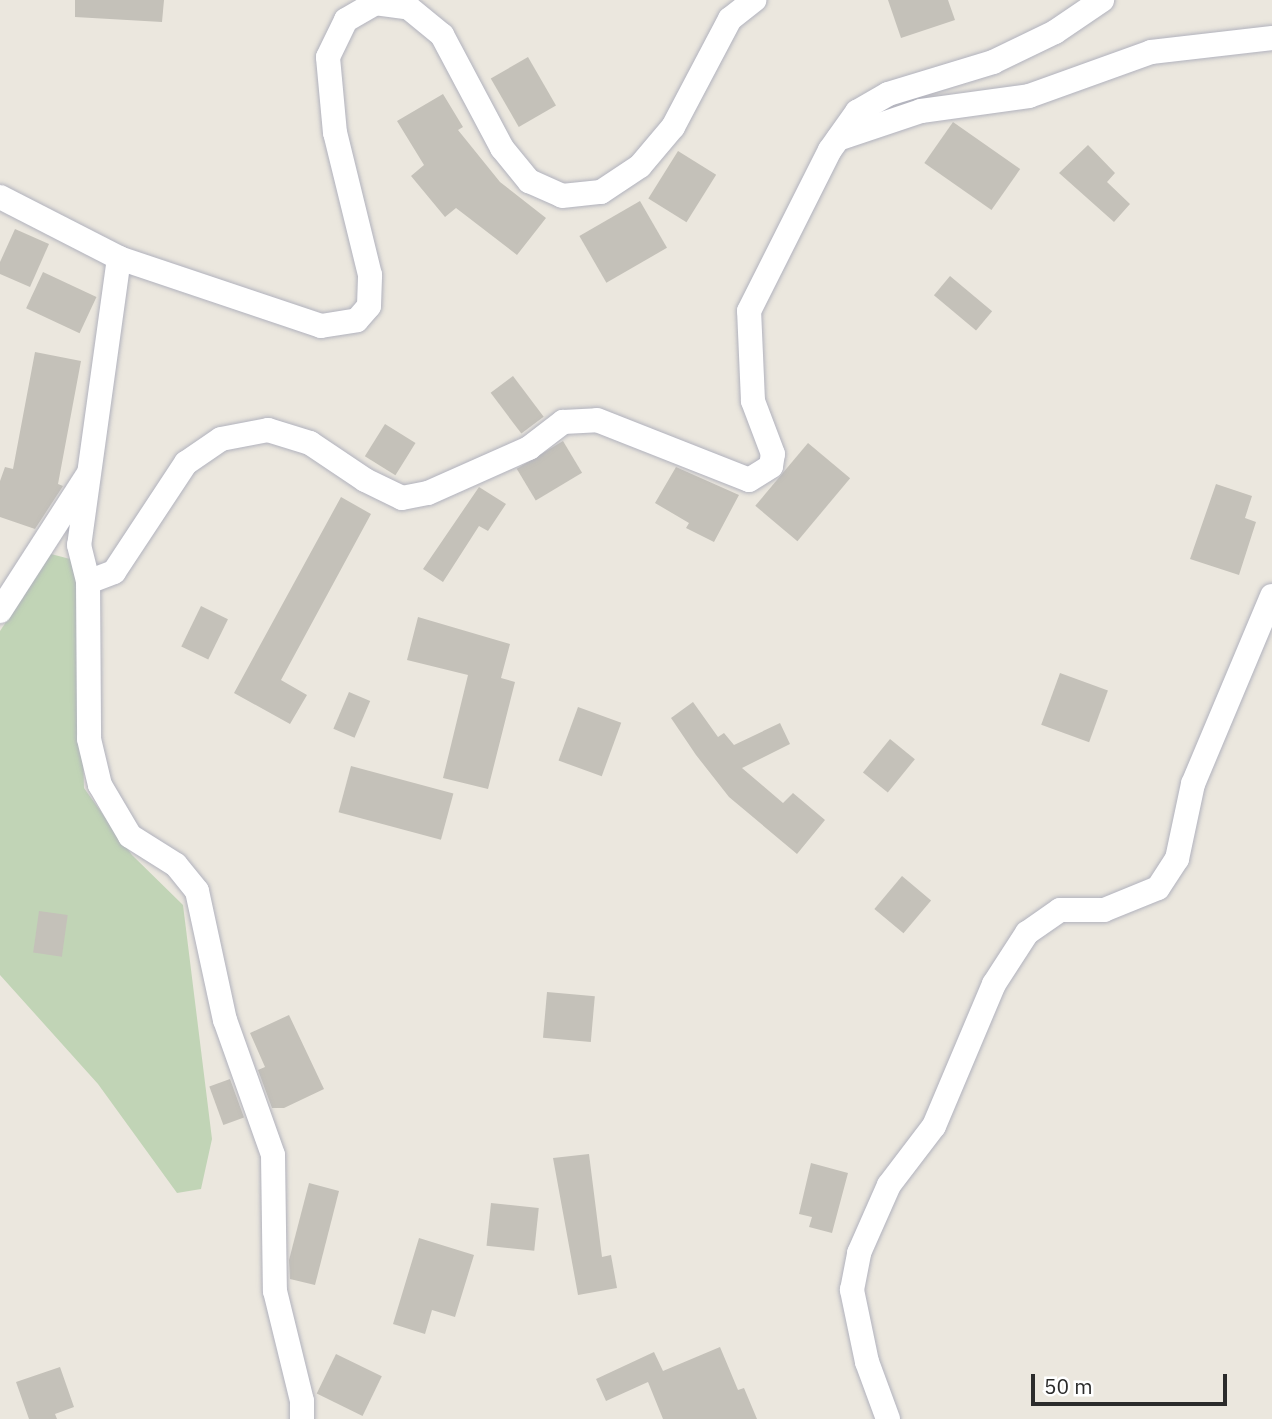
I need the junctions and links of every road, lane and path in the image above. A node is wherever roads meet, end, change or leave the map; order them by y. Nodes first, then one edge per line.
1 (754, 0) edge
2 (1102, 0) edge
3 (1272, 38) edge
4 (838, 139) junction
5 (0, 197) edge
6 (119, 258) junction
7 (93, 467) junction
8 (88, 582) junction
9 (1272, 596) edge
10 (0, 611) edge
11 (302, 1419) edge
12 (888, 1419) edge

1 - 6 street
2 - 4 street
3 - 4 street
4 - 8 street
5 - 6 street
6 - 7 street
7 - 8 street
7 - 10 street
8 - 11 street
9 - 12 street

